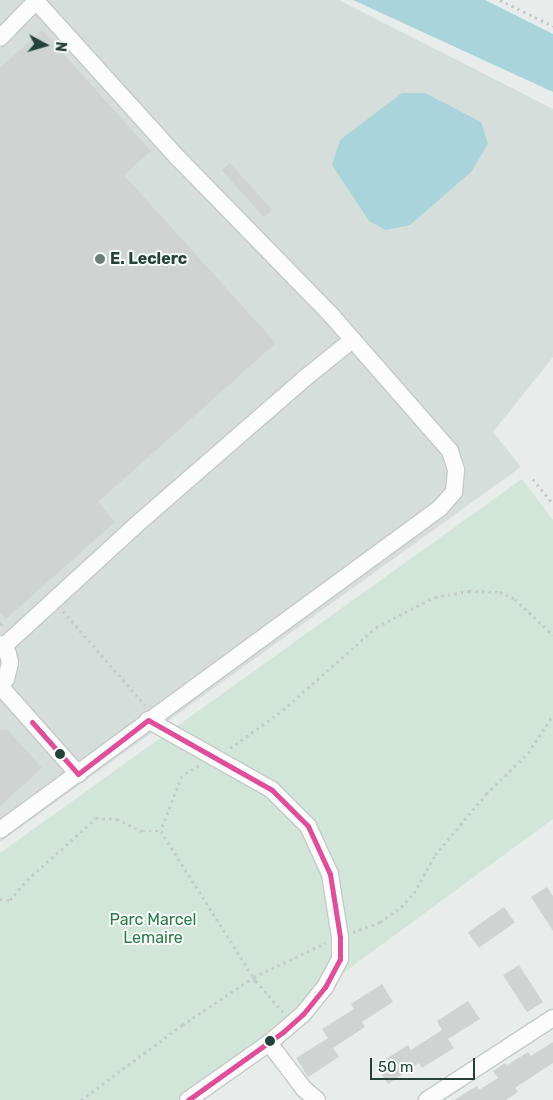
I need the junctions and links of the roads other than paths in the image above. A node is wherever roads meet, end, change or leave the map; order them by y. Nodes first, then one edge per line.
1 (0, 38) edge
2 (352, 341) junction
3 (2, 646) edge
4 (0, 686) edge
5 (151, 718) junction
6 (78, 774) junction
7 (0, 830) edge
8 (553, 1018) edge
9 (269, 1043) junction
10 (195, 1098) edge
11 (317, 1100) edge
12 (427, 1100) edge

1 - 2 street
2 - 3 street
2 - 5 street
3 - 4 street
4 - 6 street
5 - 6 street
5 - 9 street
6 - 7 street
8 - 12 street
9 - 10 street
9 - 11 street

